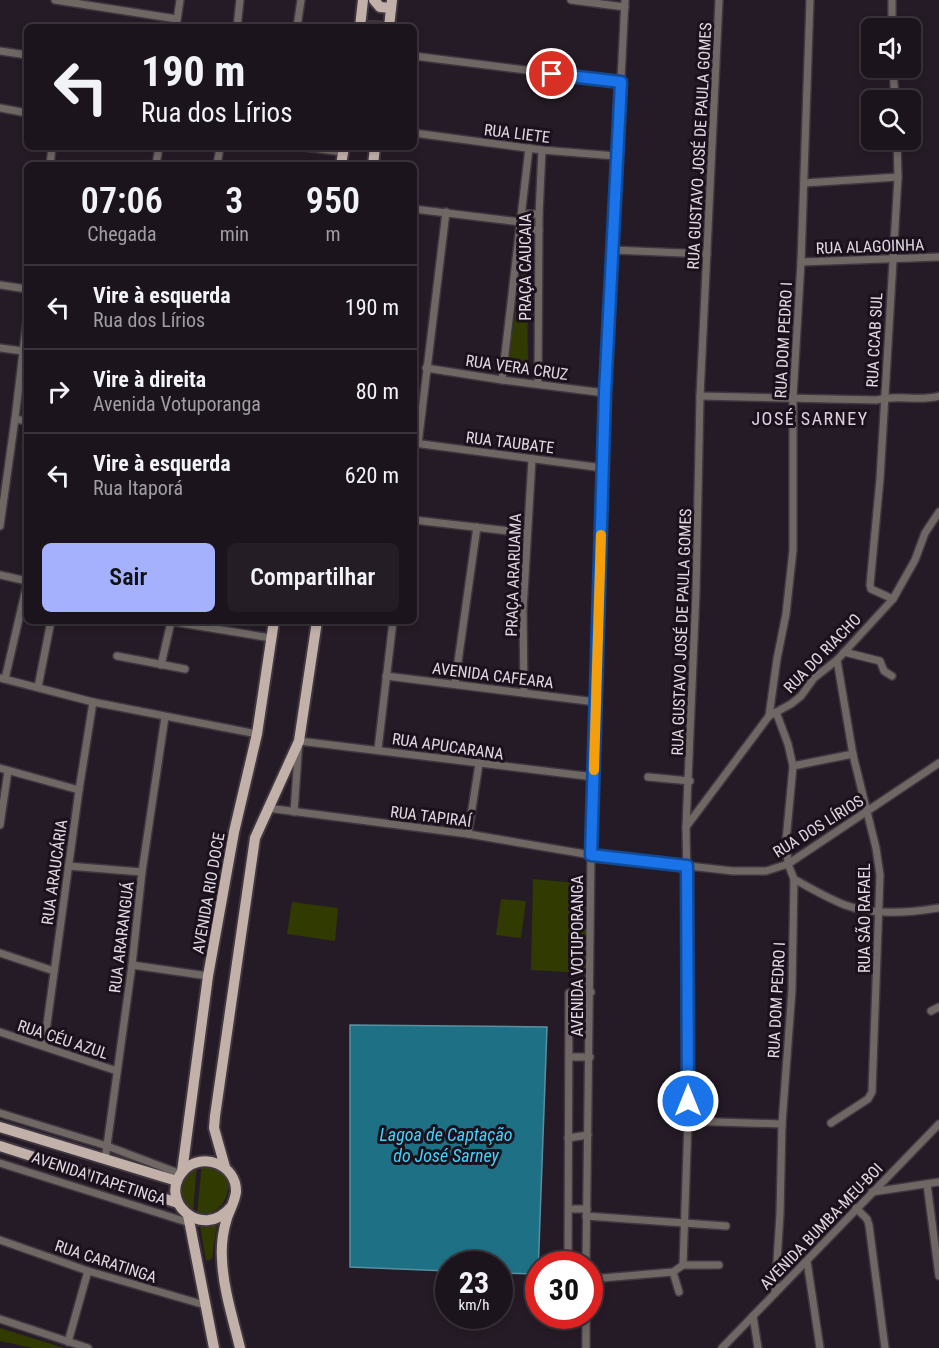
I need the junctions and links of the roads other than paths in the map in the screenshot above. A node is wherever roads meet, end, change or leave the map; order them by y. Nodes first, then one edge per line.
1 (55, 0) edge
2 (180, 0) edge
3 (240, 0) edge
4 (301, 0) edge
5 (363, 0) edge
6 (374, 0) edge
7 (571, 0) edge
8 (719, 0) edge
9 (810, 0) edge
10 (892, 0) edge
11 (625, 3) edge
12 (391, 4) edge
13 (892, 18) edge
14 (176, 23) edge
15 (237, 24) edge
16 (297, 24) edge
17 (360, 24) edge
18 (389, 24) edge
19 (0, 51) edge
20 (24, 55) edge
21 (417, 56) edge
22 (621, 82) junction
23 (0, 108) edge
24 (24, 112) edge
25 (417, 133) edge
26 (530, 148) junction
27 (542, 150) junction
28 (897, 150) edge
29 (616, 156) junction
30 (898, 177) junction
31 (804, 183) junction
32 (417, 208) edge
33 (446, 212) junction
34 (539, 214) junction
35 (521, 222) junction
36 (539, 231) junction
37 (612, 250) junction
38 (707, 254) junction
39 (939, 257) edge
40 (892, 259) junction
41 (801, 262) junction
42 (0, 285) edge
43 (24, 289) edge
44 (24, 343) edge
45 (0, 348) edge
46 (23, 351) junction
47 (426, 368) junction
48 (502, 380) junction
49 (538, 384) junction
50 (605, 393) junction
51 (700, 396) junction
52 (939, 396) edge
53 (793, 397) junction
54 (884, 398) junction
55 (15, 419) junction
56 (24, 420) edge
57 (417, 436) edge
58 (417, 443) edge
59 (532, 459) junction
60 (603, 468) junction
61 (939, 512) edge
62 (417, 520) edge
63 (0, 526) edge
64 (477, 527) junction
65 (526, 534) junction
66 (0, 574) edge
67 (24, 582) edge
68 (24, 595) edge
69 (893, 599) junction
70 (50, 624) edge
71 (169, 624) edge
72 (188, 624) edge
73 (274, 624) edge
74 (317, 624) edge
75 (393, 624) edge
76 (272, 638) junction
77 (844, 652) junction
78 (117, 656) dead end
79 (837, 660) junction
80 (161, 664) junction
81 (185, 669) dead end
82 (386, 676) junction
83 (892, 676) dead end
84 (2, 679) edge
85 (455, 683) junction
86 (38, 687) junction
87 (524, 693) junction
88 (93, 702) junction
89 (596, 702) junction
90 (772, 714) junction
91 (165, 717) junction
92 (258, 734) junction
93 (298, 741) junction
94 (378, 749) junction
95 (853, 754) junction
96 (939, 763) edge
97 (479, 764) junction
98 (793, 765) junction
99 (4, 770) edge
100 (594, 777) junction
101 (648, 777) dead end
102 (690, 781) junction
103 (78, 790) junction
104 (267, 808) junction
105 (294, 812) junction
106 (867, 812) junction
107 (0, 825) edge
108 (686, 827) junction
109 (468, 834) junction
110 (591, 855) junction
111 (788, 864) junction
112 (68, 866) junction
113 (687, 866) junction
114 (142, 872) junction
115 (794, 879) junction
116 (939, 908) edge
117 (879, 911) junction
118 (0, 953) edge
119 (132, 965) junction
120 (54, 971) junction
121 (208, 976) junction
122 (591, 992) junction
123 (939, 1007) edge
124 (931, 1011) dead end
125 (0, 1032) edge
126 (44, 1046) junction
127 (569, 1057) junction
128 (590, 1057) junction
129 (117, 1071) junction
130 (0, 1113) edge
131 (688, 1121) junction
132 (831, 1123) dead end
133 (782, 1124) junction
134 (939, 1124) edge
135 (0, 1127) edge
136 (588, 1135) junction
137 (568, 1138) junction
138 (0, 1146) edge
139 (107, 1146) junction
140 (105, 1160) junction
141 (0, 1162) edge
142 (225, 1167) junction
143 (180, 1176) junction
144 (939, 1182) edge
145 (927, 1184) junction
146 (872, 1192) junction
147 (178, 1203) junction
148 (231, 1207) junction
149 (856, 1208) junction
150 (569, 1209) junction
151 (586, 1212) junction
152 (189, 1219) junction
153 (685, 1224) junction
154 (726, 1226) dead end
155 (0, 1240) edge
156 (568, 1251) edge
157 (586, 1251) edge
158 (807, 1261) junction
159 (682, 1265) junction
160 (718, 1265) dead end
161 (87, 1270) junction
162 (673, 1272) junction
163 (939, 1276) edge
164 (603, 1278) edge
165 (679, 1292) dead end
166 (775, 1293) junction
167 (205, 1305) junction
168 (753, 1316) junction
169 (0, 1319) edge
170 (586, 1329) edge
171 (68, 1342) junction
172 (88, 1348) edge
173 (214, 1348) edge
174 (240, 1348) edge
175 (586, 1348) edge
176 (722, 1348) edge
177 (758, 1348) edge
178 (820, 1348) edge
179 (885, 1348) edge

1 - 14 street
2 - 14 street
3 - 15 street
4 - 16 street
5 - 17 main road
6 - 12 main road
7 - 11 street
8 - 38 street, RUA GUSTAVO JOSÉ DE PAULA GOMES
9 - 31 street, RUA DOM PEDRO I
10 - 13 street
11 - 22 street, AVENIDA VOTUPORANGA
12 - 18 main road
19 - 20 street
21 - 22 street
22 - 29 street, AVENIDA VOTUPORANGA
23 - 24 street
25 - 26 street, RUA LIETE
26 - 27 street, RUA LIETE
26 - 35 street, PRAÇA CAUCAIA
27 - 29 street, RUA LIETE
27 - 34 street, PRAÇA CAUCAIA
28 - 30 street, RUA CCAB SUL
29 - 37 street, AVENIDA VOTUPORANGA
30 - 31 street
30 - 40 street, RUA CCAB SUL
31 - 41 street, RUA DOM PEDRO I
32 - 33 street
33 - 35 street
33 - 47 street
34 - 35 street
34 - 36 street, PRAÇA CAUCAIA
35 - 36 street
35 - 48 street, PRAÇA CAUCAIA
36 - 49 street, PRAÇA CAUCAIA
37 - 38 street
37 - 50 street, AVENIDA VOTUPORANGA
38 - 51 street, RUA GUSTAVO JOSÉ DE PAULA GOMES
39 - 40 street, RUA ALAGOINHA
40 - 41 street, RUA ALAGOINHA
40 - 54 street, RUA CCAB SUL
41 - 53 street, RUA DOM PEDRO I
42 - 43 street
44 - 46 street
45 - 46 street
46 - 55 street
47 - 48 street, RUA VERA CRUZ
47 - 57 street
48 - 49 street, RUA VERA CRUZ
49 - 50 street, RUA VERA CRUZ
50 - 60 street, AVENIDA VOTUPORANGA
51 - 53 street
51 - 102 street, RUA GUSTAVO JOSÉ DE PAULA GOMES
52 - 54 street
53 - 54 street
53 - 90 street, RUA DOM PEDRO I
54 - 69 street, RUA CCAB SUL
55 - 56 street
55 - 63 street
58 - 59 street, RUA TAUBATE
59 - 60 street, RUA TAUBATE
59 - 65 street, PRAÇA ARARUAMA
60 - 89 street, AVENIDA VOTUPORANGA
61 - 69 street, RUA DO RIACHO
62 - 64 street
64 - 65 street
64 - 85 street
65 - 87 street, PRAÇA ARARUAMA
66 - 67 street
68 - 84 street
69 - 77 street, RUA DO RIACHO
70 - 86 street
71 - 80 street
72 - 76 street
73 - 76 main road, AVENIDA RIO DOCE
74 - 93 main road
75 - 82 street
76 - 92 main road, AVENIDA RIO DOCE
77 - 79 street, RUA DO RIACHO
77 - 83 street
78 - 80 street
79 - 90 street, RUA DO RIACHO
79 - 95 street, RUA SÃO RAFAEL
80 - 81 street
82 - 85 street, AVENIDA CAFEARA
82 - 94 street
84 - 86 street
85 - 87 street, AVENIDA CAFEARA
86 - 88 street
87 - 89 street, AVENIDA CAFEARA
88 - 91 street
88 - 103 street, RUA ARAUCÁRIA
89 - 100 street, AVENIDA VOTUPORANGA
90 - 98 street, RUA DOM PEDRO I
90 - 108 street, RUA DO RIACHO
91 - 92 street
91 - 114 street, RUA ARARANGUÁ
92 - 121 main road, AVENIDA RIO DOCE
93 - 94 street, RUA APUCARANA
93 - 104 main road
93 - 105 street
94 - 97 street, RUA APUCARANA
95 - 98 street
95 - 106 street, RUA SÃO RAFAEL
96 - 106 street, RUA DOS LÍRIOS
97 - 100 street, RUA APUCARANA
97 - 109 street
98 - 111 street, RUA DOM PEDRO I
99 - 103 street
99 - 107 street
100 - 110 street, AVENIDA VOTUPORANGA
101 - 102 street
102 - 108 street, RUA GUSTAVO JOSÉ DE PAULA GOMES
103 - 112 street, RUA ARAUCÁRIA
104 - 105 street, RUA TAPIRAÍ
104 - 142 main road
105 - 109 street, RUA TAPIRAÍ
106 - 111 street, RUA DOS LÍRIOS
106 - 117 street, RUA SÃO RAFAEL
108 - 113 street, RUA GUSTAVO JOSÉ DE PAULA GOMES
109 - 110 street, RUA TAPIRAÍ
110 - 113 street, RUA DOS LÍRIOS
110 - 122 street, AVENIDA VOTUPORANGA
111 - 113 street, RUA DOS LÍRIOS
111 - 115 street, RUA DOM PEDRO I
112 - 114 street
112 - 120 street, RUA ARAUCÁRIA
113 - 131 street, RUA GUSTAVO JOSÉ DE PAULA GOMES
114 - 119 street, RUA ARARANGUÁ
115 - 117 street
115 - 133 street, RUA DOM PEDRO I
116 - 117 street
117 - 132 street, RUA SÃO RAFAEL
118 - 120 street
119 - 121 street
119 - 129 street, RUA ARARANGUÁ
120 - 126 street, RUA ARAUCÁRIA
121 - 143 main road, AVENIDA RIO DOCE
122 - 127 street, AVENIDA VOTUPORANGA
122 - 128 street, AVENIDA VOTUPORANGA
123 - 124 street
125 - 126 street, RUA CÉU AZUL
126 - 129 street, RUA CÉU AZUL
127 - 128 street
127 - 137 street, AVENIDA VOTUPORANGA
128 - 136 street, AVENIDA VOTUPORANGA
129 - 139 street, RUA ARARANGUÁ
130 - 139 street, AVENIDA ITAPETINGA
131 - 133 street
131 - 153 street, RUA GUSTAVO JOSÉ DE PAULA GOMES
133 - 166 street, RUA DOM PEDRO I
134 - 146 street, AVENIDA BUMBA-MEU-BOI
135 - 140 main road, AVENIDA ITAPETINGA
136 - 137 street
136 - 151 street, AVENIDA VOTUPORANGA
137 - 150 street, AVENIDA VOTUPORANGA
138 - 147 main road, AVENIDA ITAPETINGA
139 - 140 street, RUA ARARANGUÁ
139 - 143 street, AVENIDA ITAPETINGA
140 - 143 main road, AVENIDA ITAPETINGA
141 - 152 street, AVENIDA ITAPETINGA
142 - 143 main road
142 - 148 main road
143 - 147 main road, AVENIDA RIO DOCE
144 - 145 street
145 - 146 street
145 - 163 street
146 - 149 street, AVENIDA BUMBA-MEU-BOI
147 - 152 main road
148 - 152 main road
148 - 174 main road
149 - 158 street, AVENIDA BUMBA-MEU-BOI
149 - 179 street
150 - 151 street
150 - 156 street, AVENIDA VOTUPORANGA
151 - 153 street
151 - 157 street, AVENIDA VOTUPORANGA
152 - 167 main road
153 - 154 street
153 - 159 street, RUA GUSTAVO JOSÉ DE PAULA GOMES
155 - 161 street, RUA CARATINGA
158 - 166 street, AVENIDA BUMBA-MEU-BOI
158 - 178 street
159 - 160 street
159 - 162 street
161 - 167 street, RUA CARATINGA
161 - 171 street
162 - 164 street
162 - 165 street
166 - 168 street, AVENIDA BUMBA-MEU-BOI
167 - 173 main road
168 - 176 street, AVENIDA BUMBA-MEU-BOI
168 - 177 street
169 - 171 street
170 - 175 street
171 - 172 street

